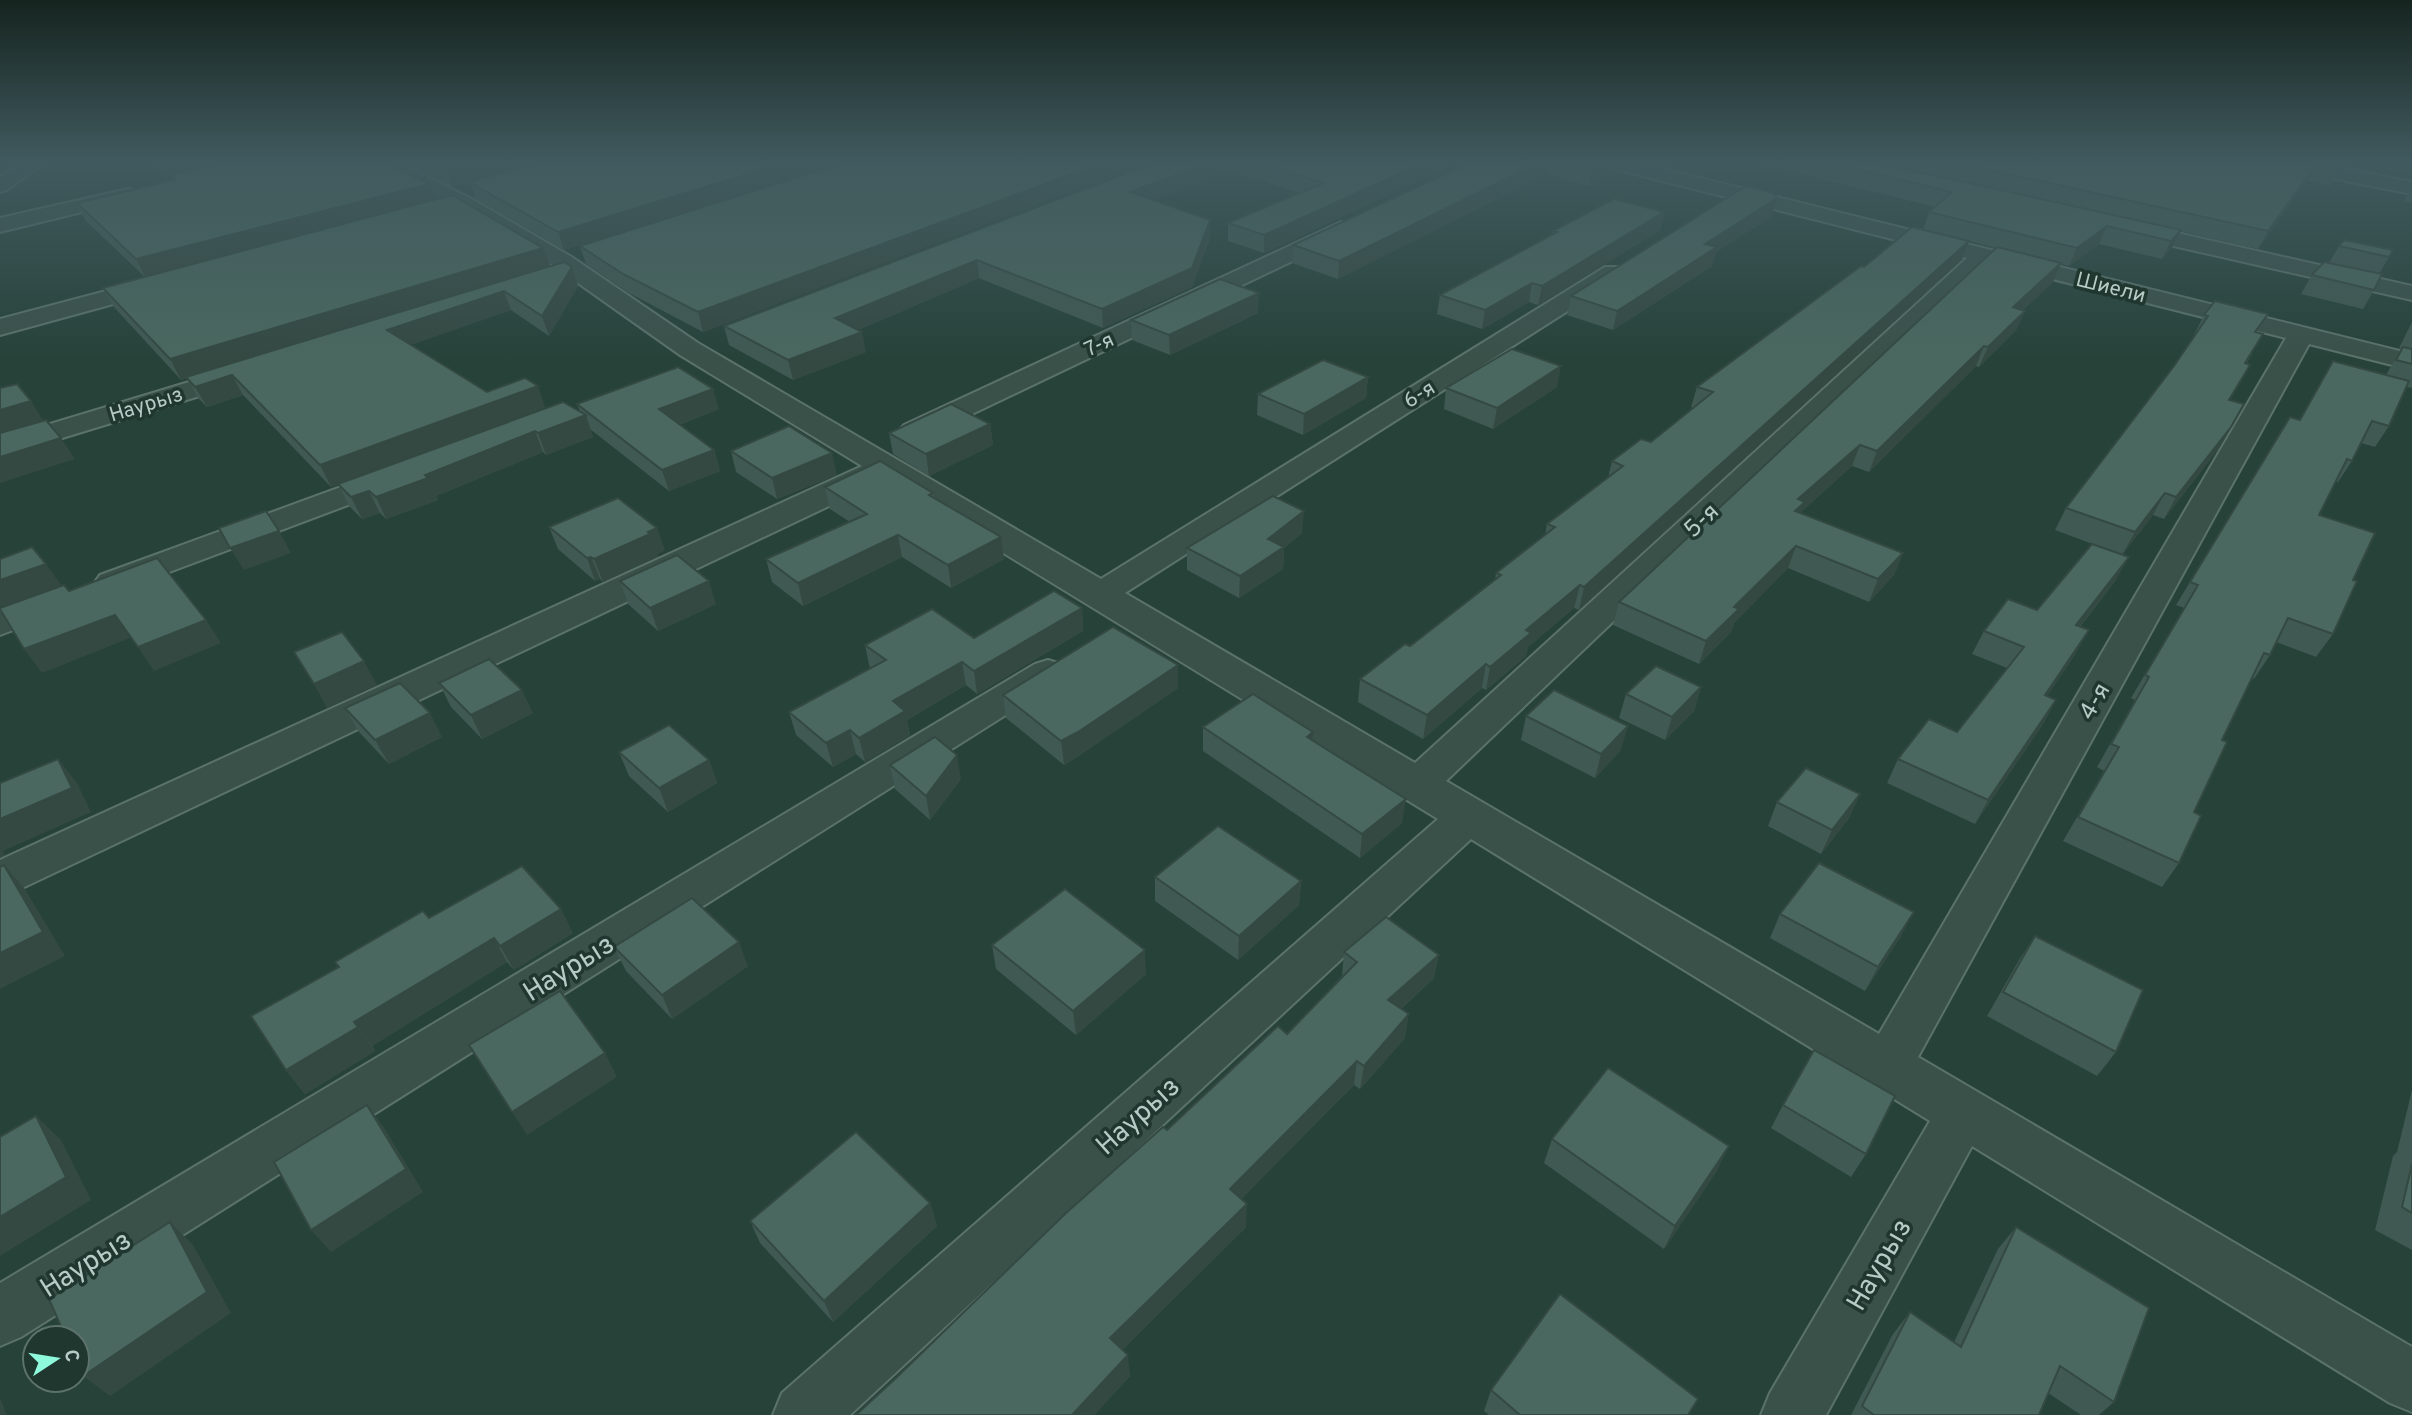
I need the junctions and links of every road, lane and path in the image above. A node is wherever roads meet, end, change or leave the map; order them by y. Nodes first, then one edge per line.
1 (501, 227) edge
2 (1347, 227) edge
3 (1873, 227) edge
4 (2120, 227) edge
5 (1984, 255) junction
6 (1633, 260) edge
7 (185, 277) edge
8 (2412, 293) edge
9 (0, 327) edge
10 (2301, 335) junction
11 (2412, 362) edge
12 (267, 366) edge
13 (0, 448) edge
14 (875, 461) junction
15 (418, 467) edge
16 (0, 624) edge
17 (1107, 624) junction
18 (1417, 785) junction
19 (1469, 816) junction
20 (0, 879) edge
21 (1887, 1066) junction
22 (1963, 1112) junction
23 (0, 1316) edge
24 (2412, 1381) edge
25 (804, 1415) edge
26 (1792, 1415) edge

1 - 14 street
2 - 14 street, 7-я
3 - 5 street, Шиели
4 - 8 street
5 - 10 street, Шиели
5 - 18 street, 5-я
6 - 17 street, 6-я
7 - 9 street
10 - 11 street, Шиели
10 - 21 street, 4-я
12 - 13 street, Наурыз
14 - 17 street
14 - 20 street
15 - 16 street
17 - 18 street
17 - 23 street, Наурыз
18 - 19 street
19 - 21 street
19 - 25 street, Наурыз
21 - 22 street
22 - 24 street
22 - 26 street, Наурыз

